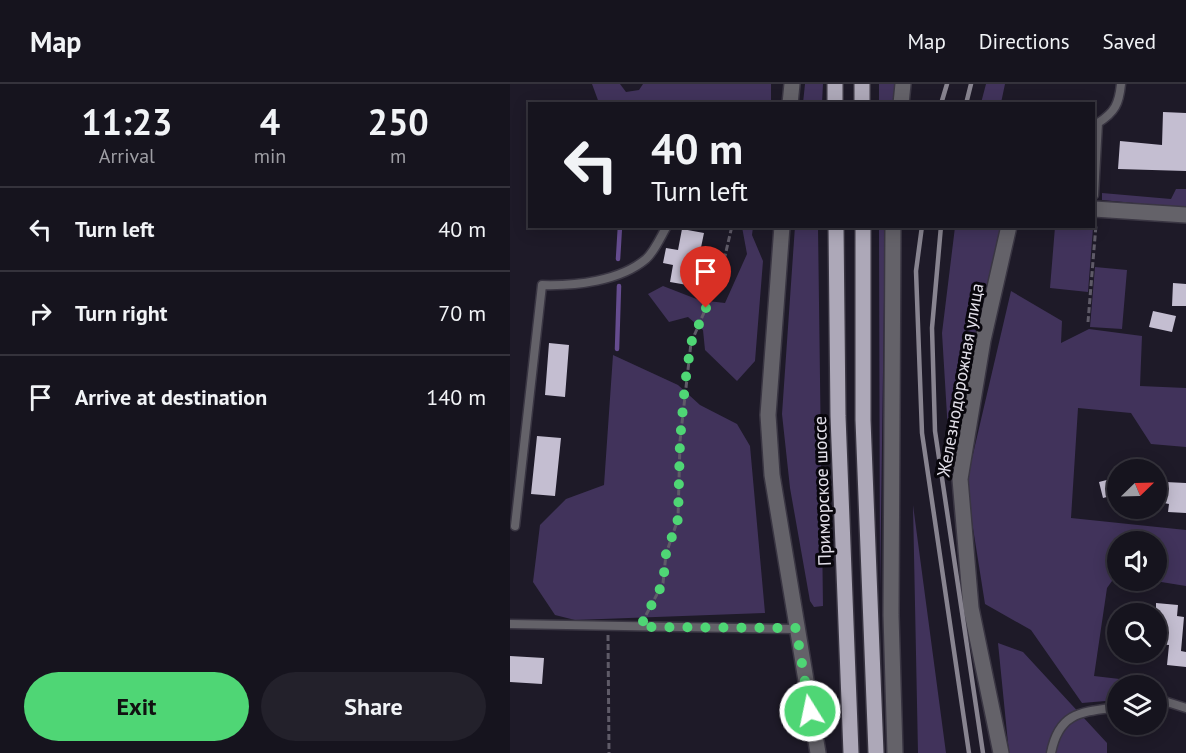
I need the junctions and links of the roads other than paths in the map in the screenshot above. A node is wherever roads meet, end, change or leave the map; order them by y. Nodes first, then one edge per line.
1 (792, 84) edge
2 (835, 84) edge
3 (862, 84) edge
4 (903, 84) edge
5 (1121, 84) edge
6 (790, 102) edge
7 (835, 102) edge
8 (862, 102) edge
9 (901, 102) edge
10 (1095, 205) edge
11 (1186, 215) edge
12 (665, 228) edge
13 (782, 228) edge
14 (836, 228) edge
15 (862, 228) edge
16 (893, 228) edge
17 (1009, 228) edge
18 (515, 526) dead end
19 (510, 624) edge
20 (796, 628) junction
21 (1167, 701) edge
22 (1107, 708) edge
23 (1186, 708) edge
24 (818, 753) edge
25 (851, 753) edge
26 (876, 753) edge
27 (895, 753) edge
28 (1001, 753) edge
29 (1051, 753) edge

1 - 6 street
2 - 7 main road
3 - 8 main road
4 - 9 street
5 - 10 lane
10 - 11 street
12 - 18 lane
13 - 20 street
14 - 25 main road, Приморское шоссе
15 - 26 main road
16 - 27 street
17 - 28 street, Железнодорожная улица
19 - 20 lane
20 - 24 street
21 - 23 lane
22 - 29 lane

